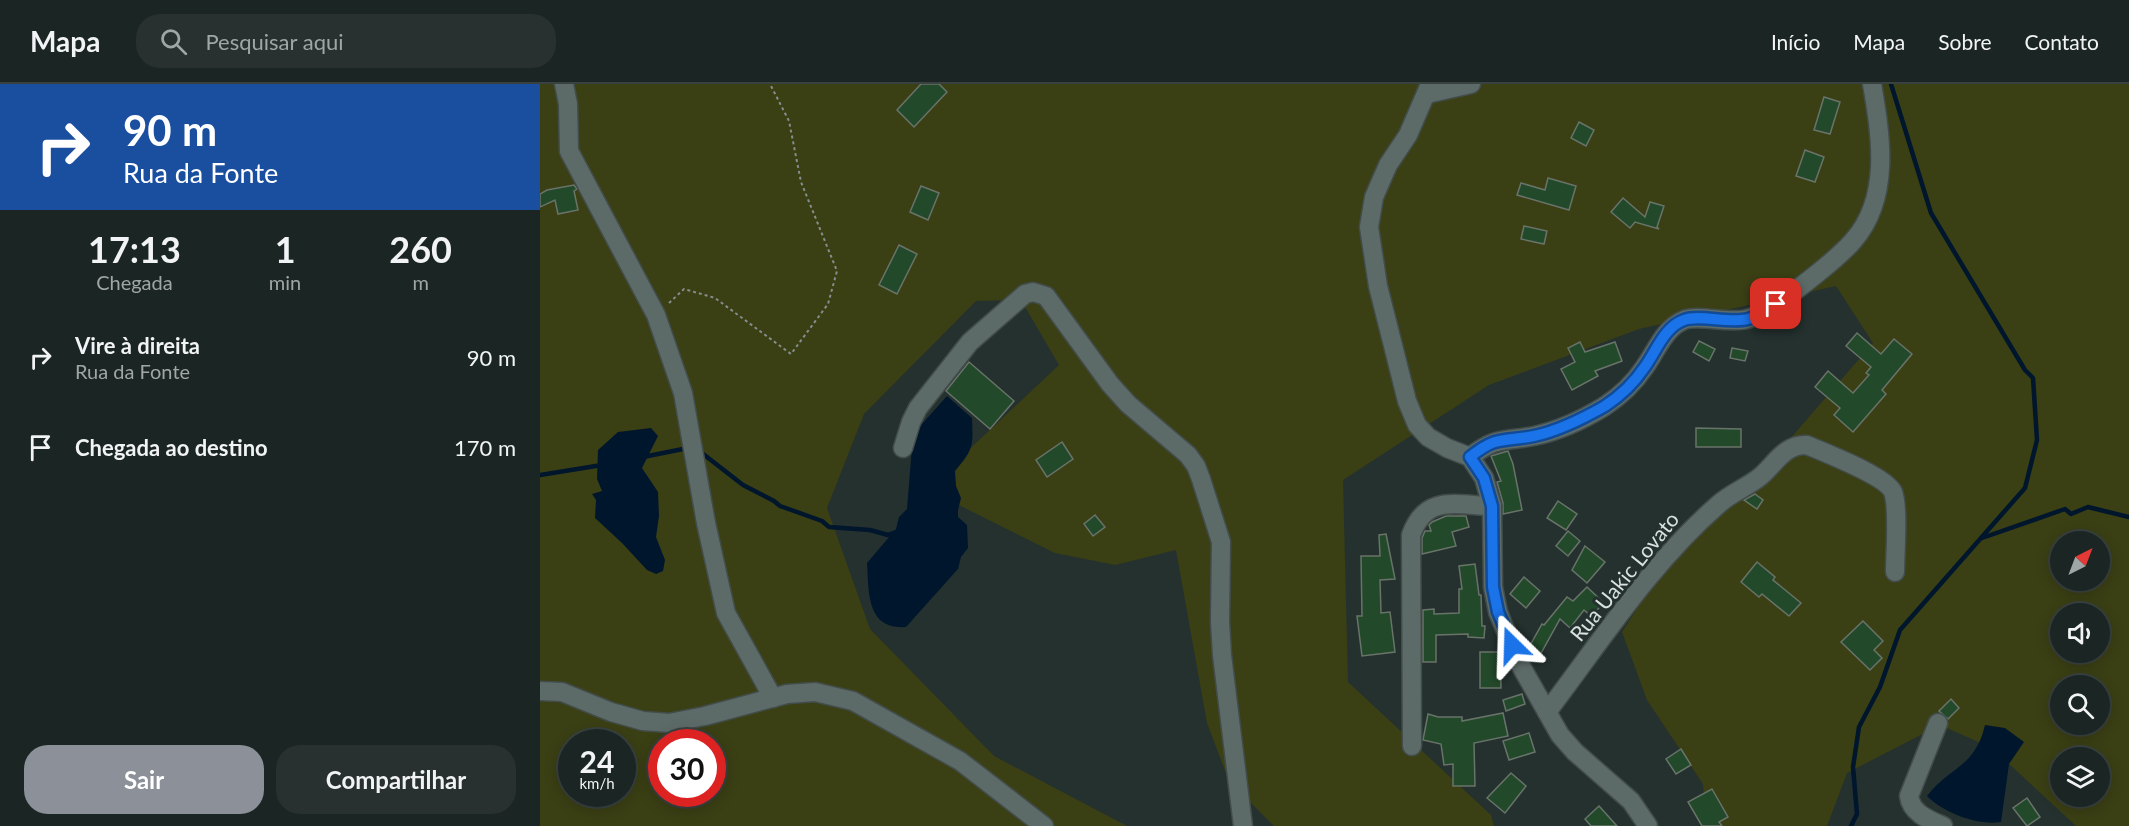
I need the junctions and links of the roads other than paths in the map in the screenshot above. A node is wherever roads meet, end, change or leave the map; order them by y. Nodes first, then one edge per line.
1 (564, 84) edge
2 (1471, 84) edge
3 (1872, 84) edge
4 (1429, 89) edge
5 (903, 448) dead end
6 (1470, 457) junction
7 (1492, 506) junction
8 (1894, 572) dead end
9 (540, 691) edge
10 (773, 698) junction
11 (1547, 712) junction
12 (1938, 723) dead end
13 (1412, 746) dead end
14 (1044, 826) edge
15 (1243, 826) edge
16 (1648, 826) edge
17 (1943, 826) edge

1 - 10 street
2 - 4 street
3 - 6 street
4 - 6 street
5 - 15 street
6 - 7 street
7 - 11 street
7 - 13 street
8 - 11 street, Rua Uakic Lovato
9 - 10 street
10 - 14 street
11 - 16 street
12 - 17 street

